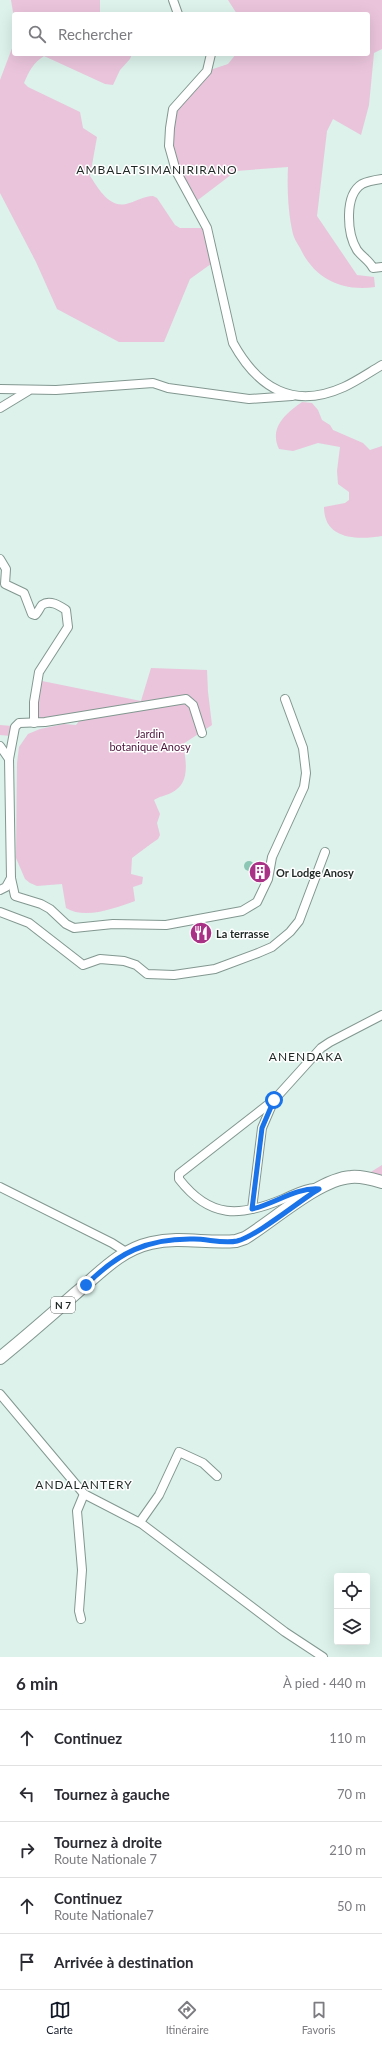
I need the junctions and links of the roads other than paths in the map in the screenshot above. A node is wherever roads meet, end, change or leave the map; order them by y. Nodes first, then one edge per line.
1 (173, 0) edge
2 (177, 12) edge
3 (211, 56) edge
4 (382, 179) edge
5 (382, 267) edge
6 (382, 365) edge
7 (0, 389) edge
8 (30, 390) junction
9 (295, 396) junction
10 (0, 408) edge
11 (0, 559) edge
12 (284, 699) dead end
13 (34, 723) junction
14 (202, 732) dead end
15 (0, 746) edge
16 (9, 759) junction
17 (325, 852) dead end
18 (11, 878) junction
19 (0, 890) edge
20 (0, 912) edge
21 (382, 1015) edge
22 (274, 1100) junction
23 (382, 1182) edge
24 (0, 1187) edge
25 (319, 1189) junction
26 (252, 1209) junction
27 (126, 1252) junction
28 (0, 1358) edge
29 (0, 1394) edge
30 (217, 1476) dead end
31 (84, 1494) junction
32 (140, 1522) junction
33 (81, 1619) dead end
34 (323, 1657) edge

1 - 2 street
3 - 9 street
4 - 5 street
6 - 9 street
7 - 8 street
8 - 9 street
8 - 10 street
11 - 13 street
12 - 18 street
13 - 14 street
13 - 16 street
15 - 16 street
16 - 18 street
17 - 20 street
18 - 19 street
21 - 22 street
22 - 26 street
22 - 26 street
23 - 25 main road, N 7
24 - 27 street
25 - 26 street
25 - 27 main road, N 7
27 - 28 main road, N 7
29 - 31 street
30 - 32 street
31 - 32 street
31 - 33 street
32 - 34 street

